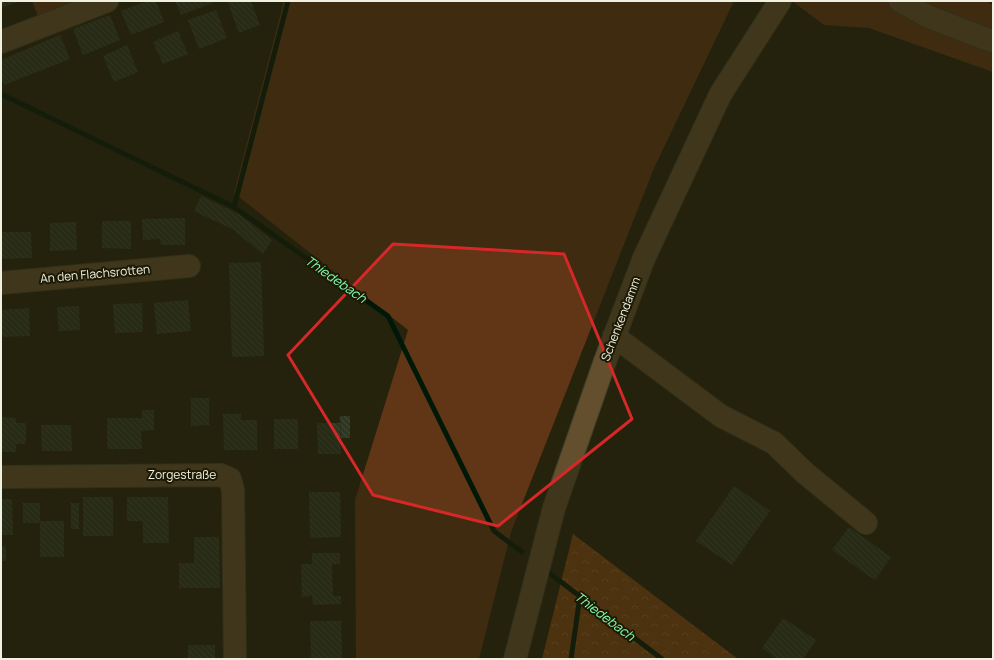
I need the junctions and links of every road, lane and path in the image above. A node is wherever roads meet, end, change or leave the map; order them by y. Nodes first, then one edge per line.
1 (107, 1) edge
2 (780, 1) edge
3 (900, 1) edge
4 (993, 40) edge
5 (1, 42) edge
6 (189, 266) dead end
7 (1, 283) edge
8 (614, 336) junction
9 (1, 477) edge
10 (866, 523) dead end
11 (235, 659) edge
12 (514, 659) edge

1 - 5 street
2 - 8 street, Schenkendamm
3 - 4 street
6 - 7 street, An den Flachsrotten
8 - 10 street
8 - 12 street, Schenkendamm
9 - 11 street, Zorgestraße

